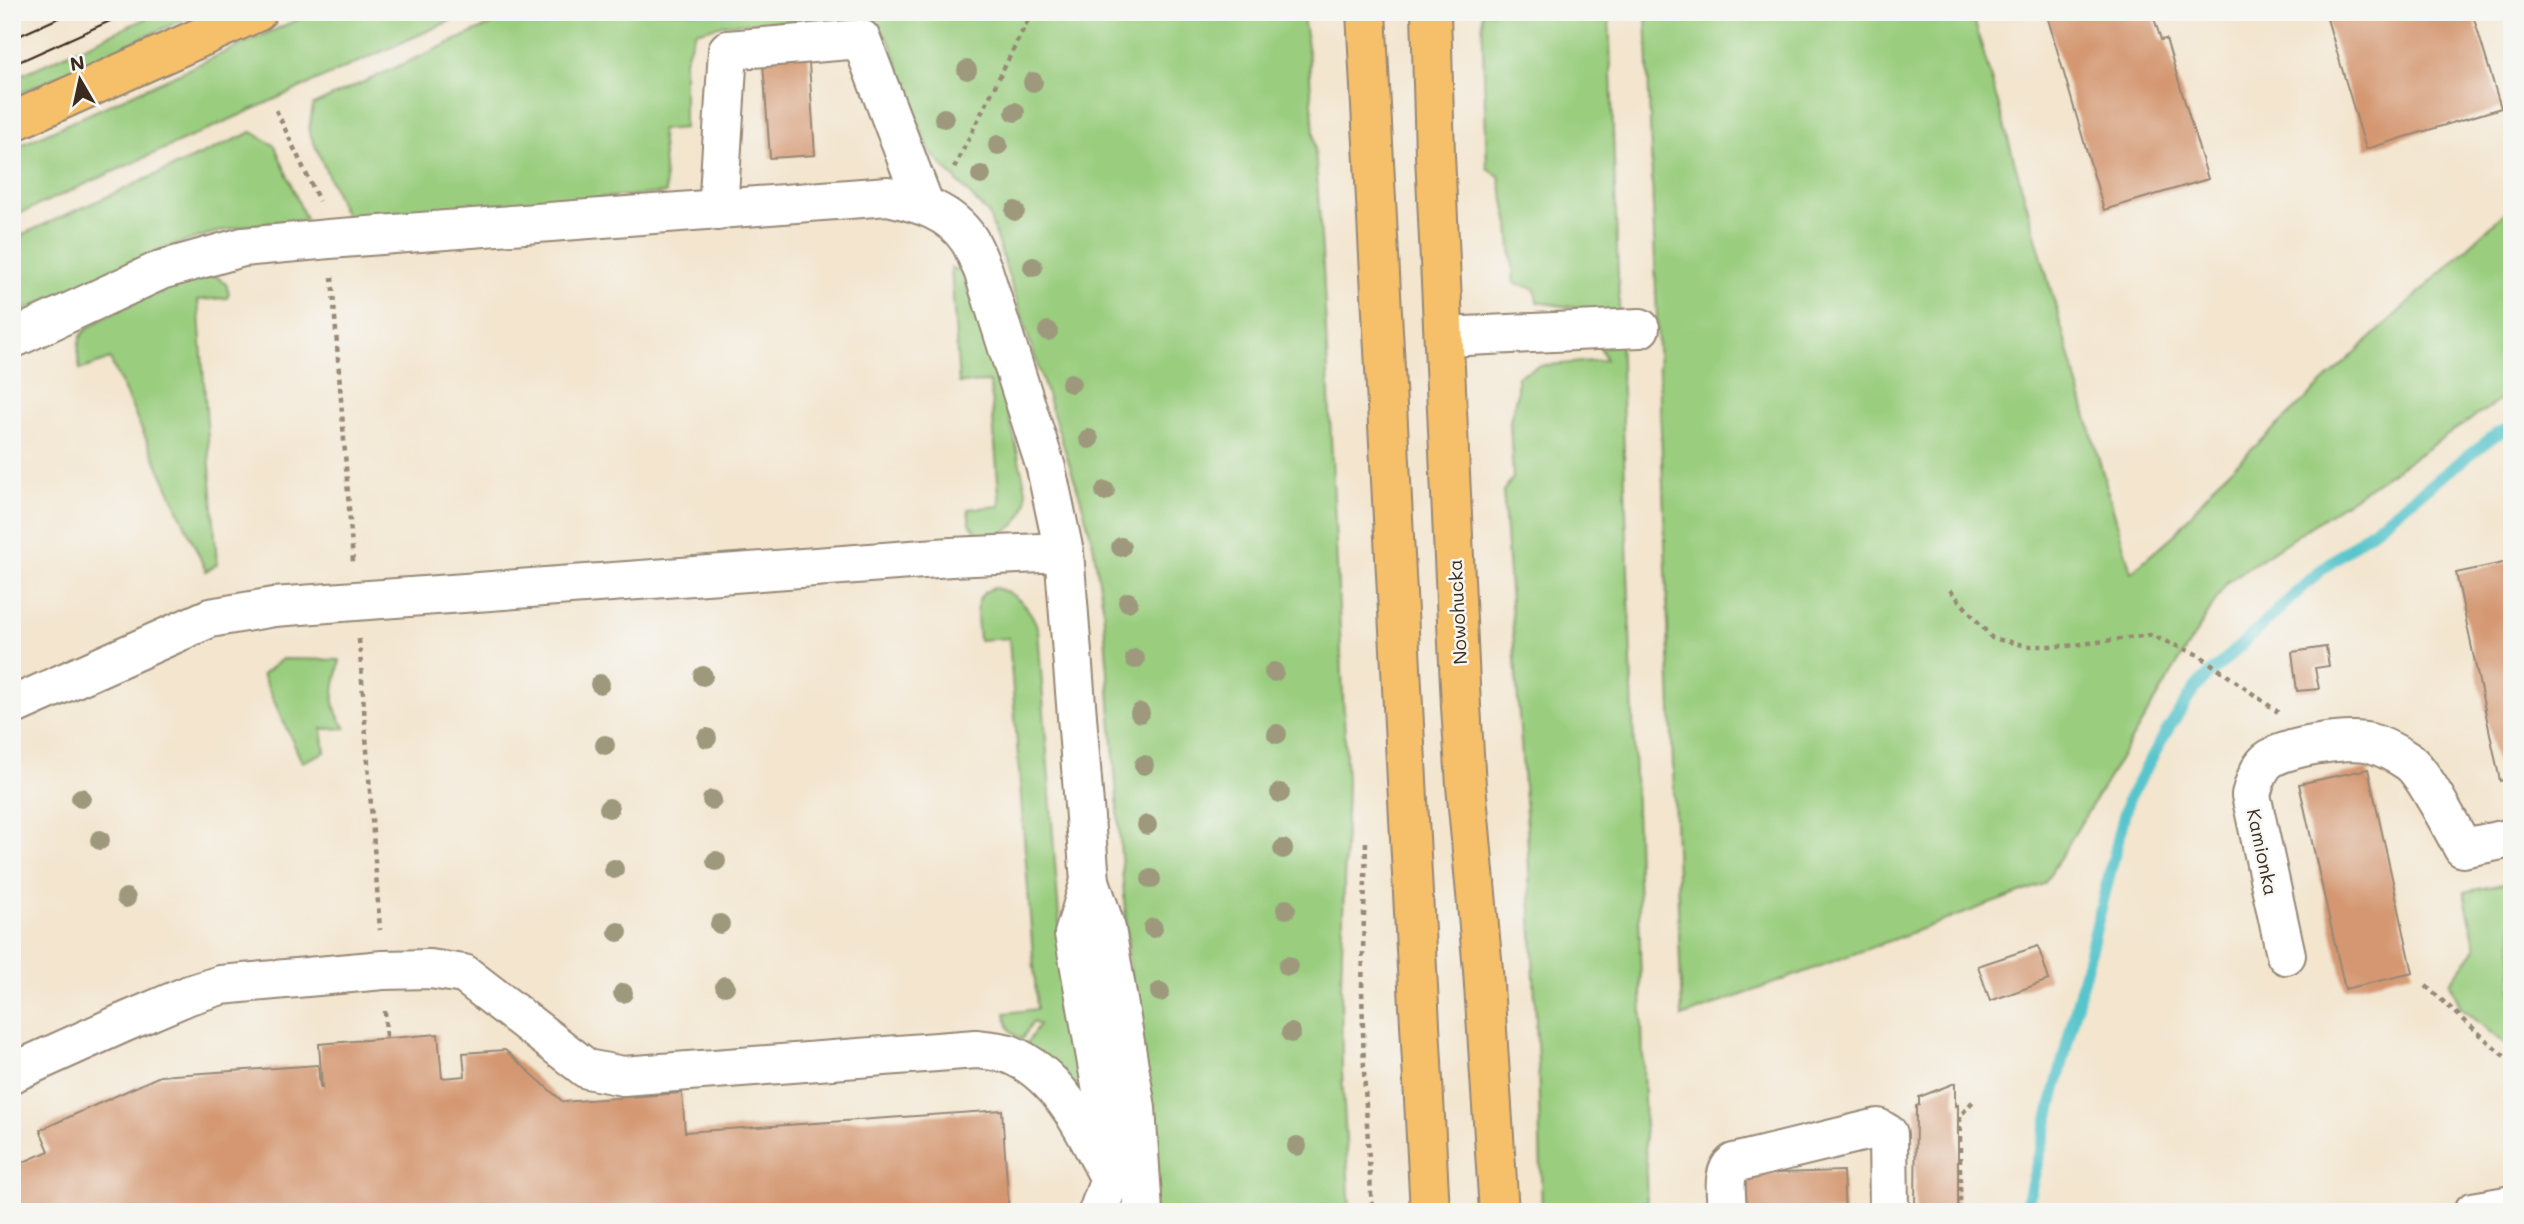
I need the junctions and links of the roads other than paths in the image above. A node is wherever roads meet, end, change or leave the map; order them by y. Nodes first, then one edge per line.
1 (257, 12) edge
2 (1366, 12) edge
3 (1431, 12) edge
4 (12, 122) edge
5 (924, 204) junction
6 (718, 211) junction
7 (1640, 328) dead end
8 (1444, 337) junction
9 (12, 339) edge
10 (1064, 551) junction
11 (12, 706) edge
12 (2512, 838) edge
13 (1090, 881) junction
14 (2286, 955) dead end
15 (12, 1073) edge
16 (1107, 1201) edge
17 (2512, 1205) edge
18 (1143, 1212) edge
19 (1430, 1212) edge
20 (1499, 1212) edge
21 (1727, 1212) edge
22 (1889, 1212) edge
23 (2473, 1212) edge

1 - 4 main road
2 - 19 main road
3 - 8 main road, Nowohucka
5 - 6 street
5 - 6 street
5 - 10 street
6 - 9 street
7 - 8 street
8 - 20 main road, Nowohucka
10 - 11 street
10 - 13 street
12 - 14 street, Kamionka
13 - 16 street
13 - 18 street
15 - 16 street
17 - 23 street
21 - 22 street

